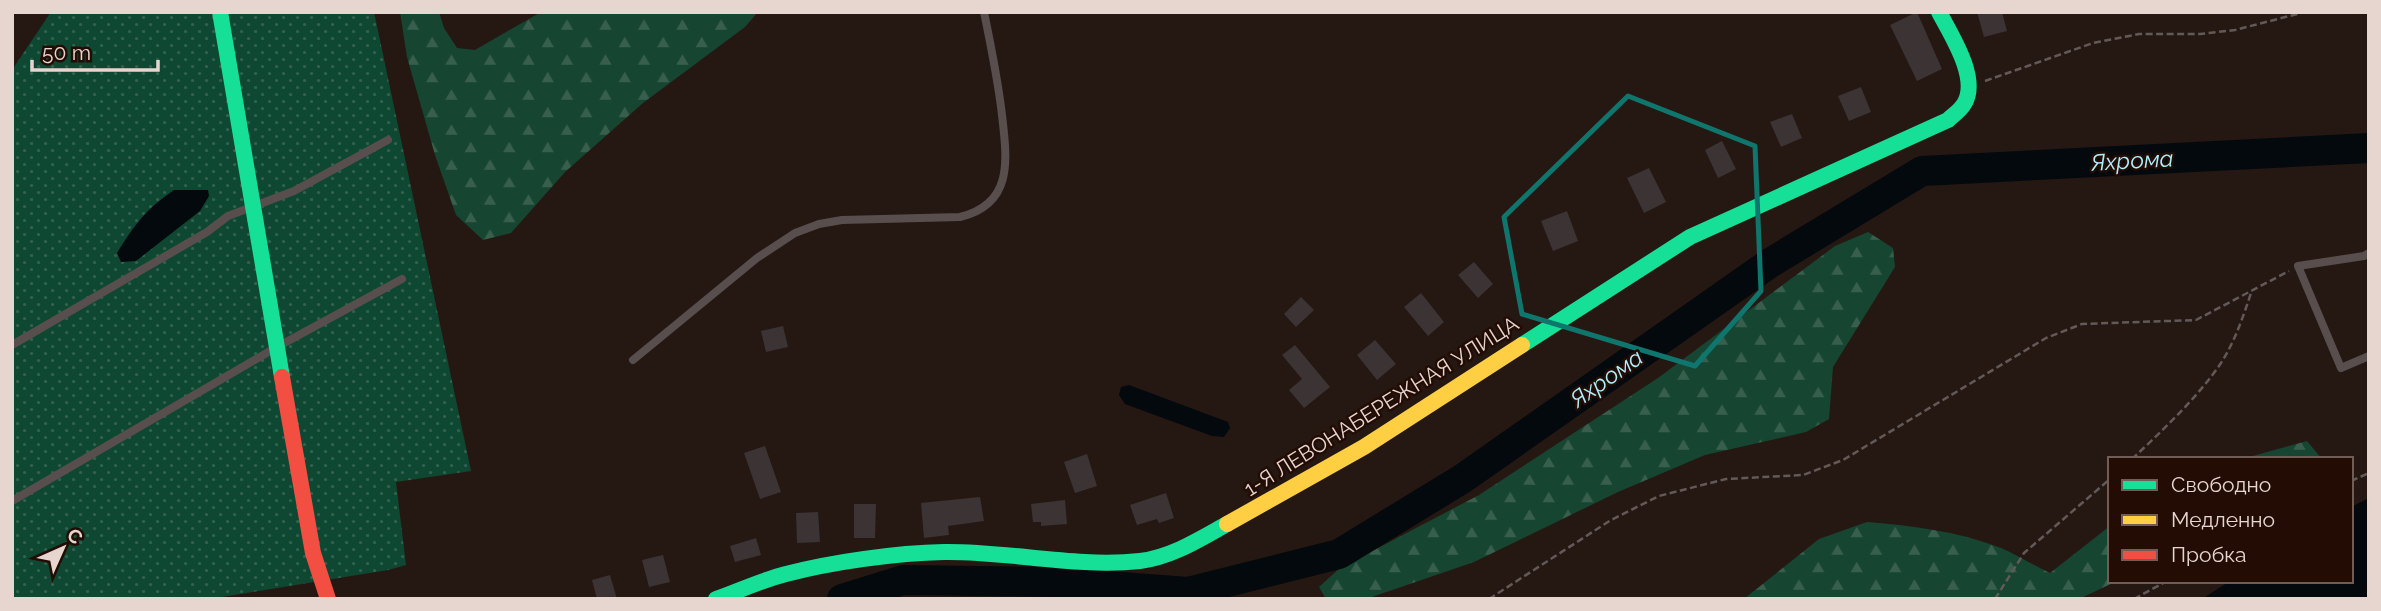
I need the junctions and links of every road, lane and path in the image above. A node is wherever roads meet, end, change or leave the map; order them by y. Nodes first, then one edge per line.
1 (220, 12) edge
2 (984, 12) edge
3 (1939, 12) edge
4 (2305, 12) edge
5 (1971, 86) junction
6 (387, 140) dead end
7 (251, 207) junction
8 (2369, 253) edge
9 (2298, 266) junction
10 (402, 279) dead end
11 (2251, 293) junction
12 (12, 345) edge
13 (277, 347) junction
14 (2369, 356) edge
15 (633, 360) dead end
16 (2134, 457) edge
17 (2369, 473) edge
18 (2353, 480) edge
19 (2108, 481) edge
20 (12, 501) edge
21 (2163, 583) edge
22 (328, 599) edge
23 (716, 599) edge
24 (1489, 599) edge
25 (1996, 599) edge
26 (2134, 599) edge

1 - 7 street
2 - 15 lane
3 - 5 street
4 - 5 path
5 - 23 street, 1-Я ЛЕВОНАБЕРЕЖНАЯ УЛИЦА
6 - 7 lane
7 - 12 lane
7 - 13 street
8 - 9 lane
9 - 11 path
9 - 14 lane
10 - 13 lane
11 - 16 path
11 - 24 path
13 - 20 lane
13 - 22 street
17 - 18 path
19 - 25 path
21 - 26 path

